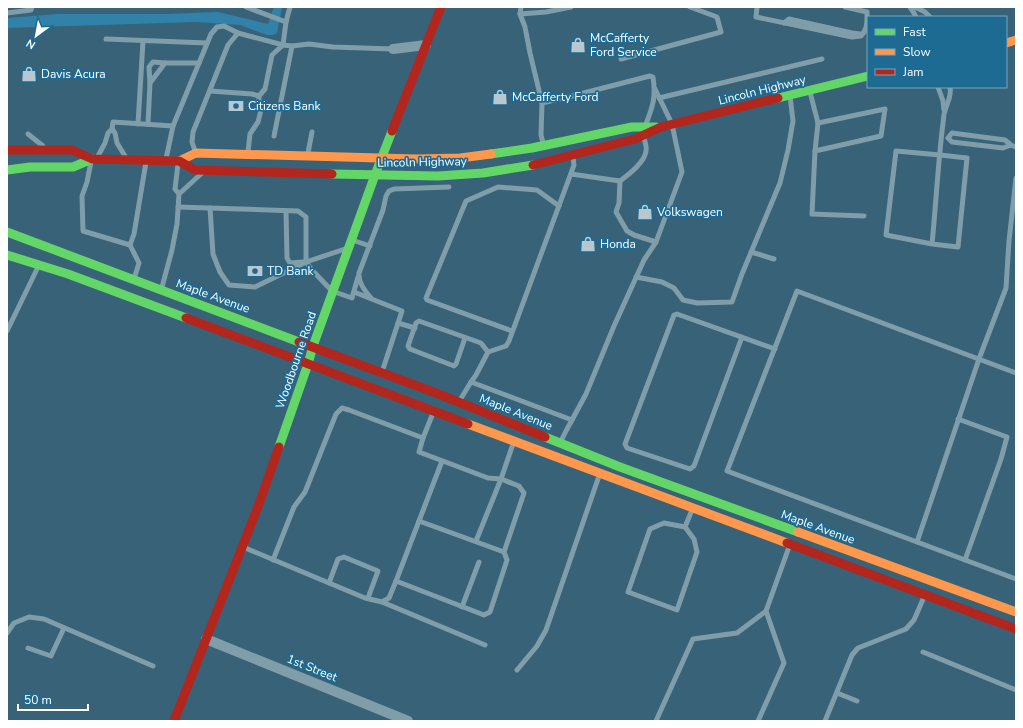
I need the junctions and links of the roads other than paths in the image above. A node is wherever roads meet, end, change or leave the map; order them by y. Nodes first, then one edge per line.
1 (32, 7) edge
2 (246, 7) edge
3 (290, 7) edge
4 (441, 7) edge
5 (521, 7) edge
6 (571, 7) edge
7 (690, 7) edge
8 (757, 7) edge
9 (845, 7) edge
10 (910, 7) edge
11 (915, 7) edge
12 (868, 9) edge
13 (7, 13) edge
14 (520, 14) junction
15 (916, 16) edge
16 (929, 16) edge
17 (286, 22) junction
18 (867, 26) edge
19 (238, 33) junction
20 (106, 39) dead end
21 (143, 41) junction
22 (207, 43) junction
23 (283, 45) junction
24 (426, 45) junction
25 (292, 46) junction
26 (393, 49) joint
27 (621, 59) dead end
28 (822, 59) dead end
29 (165, 63) junction
30 (198, 64) junction
31 (867, 76) edge
32 (150, 83) junction
33 (938, 88) edge
34 (950, 88) edge
35 (655, 89) junction
36 (210, 91) junction
37 (810, 91) junction
38 (790, 95) junction
39 (259, 96) junction
40 (659, 98) junction
41 (542, 103) junction
42 (944, 111) junction
43 (818, 123) junction
44 (138, 124) junction
45 (148, 124) junction
46 (672, 124) junction
47 (173, 126) junction
48 (112, 128) junction
49 (644, 131) junction
50 (312, 132) dead end
51 (28, 134) dead end
52 (274, 136) dead end
53 (941, 138) junction
54 (948, 138) junction
55 (543, 146) junction
56 (1013, 146) edge
57 (7, 150) edge
58 (47, 150) junction
59 (815, 151) junction
60 (196, 153) junction
61 (248, 155) junction
62 (573, 155) junction
63 (940, 155) junction
64 (308, 156) junction
65 (382, 158) junction
66 (94, 159) junction
67 (128, 160) junction
68 (146, 160) junction
69 (165, 160) junction
70 (179, 161) junction
71 (7, 170) edge
72 (205, 170) junction
73 (571, 174) junction
74 (375, 175) junction
75 (413, 175) junction
76 (1016, 178) edge
77 (620, 181) junction
78 (449, 187) dead end
79 (413, 188) junction
80 (179, 194) junction
81 (559, 206) junction
82 (178, 207) junction
83 (210, 208) junction
84 (286, 211) junction
85 (864, 216) dead end
86 (7, 232) edge
87 (656, 242) junction
88 (350, 244) junction
89 (932, 244) junction
90 (130, 245) junction
91 (370, 246) junction
92 (751, 252) junction
93 (7, 255) edge
94 (75, 258) junction
95 (774, 259) dead end
96 (306, 262) junction
97 (39, 264) junction
98 (358, 277) junction
99 (636, 277) junction
100 (134, 280) junction
101 (161, 290) junction
102 (332, 291) junction
103 (354, 292) junction
104 (372, 298) junction
105 (398, 323) junction
106 (414, 328) junction
107 (7, 331) edge
108 (512, 332) junction
109 (742, 337) junction
110 (465, 338) junction
111 (312, 346) junction
112 (775, 349) junction
113 (488, 352) junction
114 (979, 359) junction
115 (308, 364) junction
116 (382, 372) junction
117 (1016, 372) edge
118 (471, 382) junction
119 (459, 402) junction
120 (433, 411) junction
121 (958, 419) junction
122 (572, 420) junction
123 (423, 438) junction
124 (514, 441) junction
125 (560, 443) junction
126 (442, 461) junction
127 (600, 473) junction
128 (500, 480) junction
129 (693, 508) junction
130 (419, 521) junction
131 (685, 527) junction
132 (476, 541) junction
133 (917, 542) junction
134 (790, 544) junction
135 (242, 547) junction
136 (504, 552) junction
137 (273, 560) junction
138 (965, 560) junction
139 (479, 562) dead end
140 (1016, 579) edge
141 (396, 581) junction
142 (329, 583) junction
143 (925, 595) junction
144 (368, 598) junction
145 (382, 602) junction
146 (462, 607) junction
147 (766, 611) junction
148 (1016, 612) edge
149 (64, 628) junction
150 (1016, 629) edge
151 (7, 633) edge
152 (206, 639) junction
153 (485, 645) dead end
154 (28, 648) dead end
155 (923, 652) dead end
156 (153, 666) dead end
157 (517, 670) dead end
158 (1016, 690) edge
159 (837, 693) junction
160 (857, 700) dead end
161 (174, 721) edge
162 (408, 721) edge
163 (656, 721) edge
164 (758, 721) edge
165 (825, 721) edge

1 - 13 lane
2 - 17 lane
3 - 17 lane
4 - 24 main road, Woodbourne Road
5 - 14 lane
6 - 14 lane
7 - 27 lane
8 - 18 lane
9 - 12 lane
10 - 15 lane
11 - 16 lane
14 - 41 lane
17 - 23 lane
19 - 22 lane
19 - 23 lane
19 - 36 lane
20 - 21 lane
21 - 22 lane
21 - 44 lane
22 - 30 lane
23 - 25 lane
23 - 39 lane
24 - 26 street
24 - 65 main road, Woodbourne Road
25 - 26 lane
25 - 52 lane
28 - 40 lane
29 - 30 lane
29 - 32 lane
29 - 32 lane
30 - 47 lane
31 - 37 main road, Lincoln Highway
32 - 45 lane
33 - 42 lane
34 - 42 lane
35 - 40 lane
35 - 41 lane
35 - 49 lane
36 - 39 lane
36 - 60 lane
37 - 38 main road, Lincoln Highway
37 - 43 lane
38 - 46 main road, Lincoln Highway
38 - 92 lane
39 - 61 lane
40 - 46 lane
41 - 55 lane
42 - 53 lane
43 - 59 lane
43 - 59 lane
44 - 45 lane
44 - 48 lane
45 - 47 lane
46 - 49 main road, Lincoln Highway
46 - 87 lane
47 - 69 lane
48 - 66 lane
48 - 67 lane
49 - 55 main road, Lincoln Highway
49 - 62 main road, Lincoln Highway
49 - 77 lane
50 - 64 lane
51 - 58 lane
53 - 54 lane
53 - 63 lane
54 - 56 lane
54 - 56 lane
55 - 65 main road, Lincoln Highway
57 - 58 main road, Lincoln Highway
58 - 66 main road, Lincoln Highway
59 - 85 lane
60 - 61 main road, Lincoln Highway
60 - 70 main road, Lincoln Highway
61 - 64 main road, Lincoln Highway
62 - 73 lane
62 - 75 main road, Lincoln Highway
63 - 89 lane
63 - 89 lane
63 - 89 lane
64 - 65 main road, Lincoln Highway
65 - 74 main road, Woodbourne Road
66 - 67 main road, Lincoln Highway
66 - 71 main road, Lincoln Highway
66 - 90 lane
67 - 68 main road, Lincoln Highway
68 - 69 main road, Lincoln Highway
68 - 90 lane
69 - 70 main road, Lincoln Highway
70 - 72 main road, Lincoln Highway
70 - 80 lane
72 - 74 main road, Lincoln Highway
72 - 80 lane
73 - 77 lane
73 - 81 lane
74 - 75 main road, Lincoln Highway
74 - 88 main road, Woodbourne Road
75 - 79 lane
76 - 114 lane
77 - 87 lane
78 - 79 lane
79 - 91 lane
80 - 82 lane
81 - 108 lane
81 - 108 lane
82 - 83 lane
82 - 101 lane
83 - 84 lane
83 - 96 lane
84 - 96 lane
84 - 96 lane
86 - 94 main road, Maple Avenue
87 - 99 lane
88 - 91 lane
88 - 96 lane
88 - 102 main road, Woodbourne Road
90 - 100 lane
91 - 98 lane
92 - 95 lane
92 - 99 lane
93 - 97 main road
94 - 97 main road
94 - 100 main road, Maple Avenue
96 - 102 lane
97 - 107 lane
97 - 115 main road
98 - 103 lane
98 - 104 lane
99 - 122 lane
100 - 101 main road, Maple Avenue
101 - 111 main road, Maple Avenue
102 - 103 lane
102 - 111 main road, Woodbourne Road
103 - 104 lane
104 - 105 lane
105 - 106 lane
105 - 116 lane
106 - 110 lane
106 - 110 lane
108 - 113 lane
109 - 109 lane
109 - 112 lane
110 - 113 lane
111 - 115 main road, Woodbourne Road
111 - 116 main road, Maple Avenue
112 - 114 lane
112 - 133 lane
113 - 118 lane
114 - 117 lane
114 - 121 lane
115 - 120 main road
115 - 135 main road, Woodbourne Road
116 - 119 main road, Maple Avenue
118 - 119 lane
118 - 122 lane
119 - 125 main road, Maple Avenue
120 - 123 lane
120 - 124 main road
121 - 133 lane
121 - 138 lane
122 - 125 lane
123 - 126 lane
123 - 137 lane
124 - 127 main road
124 - 128 lane
125 - 148 main road, Maple Avenue
126 - 128 lane
126 - 130 lane
127 - 129 main road
127 - 157 lane
128 - 132 lane
128 - 136 lane
129 - 131 lane
129 - 134 main road
130 - 132 lane
130 - 141 lane
131 - 131 lane
132 - 136 lane
133 - 138 lane
134 - 143 main road
134 - 147 lane
135 - 137 lane
135 - 152 main road, Woodbourne Road
136 - 146 lane
137 - 142 lane
138 - 140 lane
139 - 146 lane
141 - 145 lane
141 - 146 lane
142 - 144 lane
142 - 144 lane
143 - 150 main road
143 - 159 lane
144 - 145 lane
145 - 153 lane
147 - 163 lane
147 - 164 lane
149 - 151 lane
149 - 154 lane
149 - 156 lane
152 - 161 main road, Woodbourne Road
152 - 162 street, 1st Street
155 - 158 lane
159 - 160 lane
159 - 165 lane

